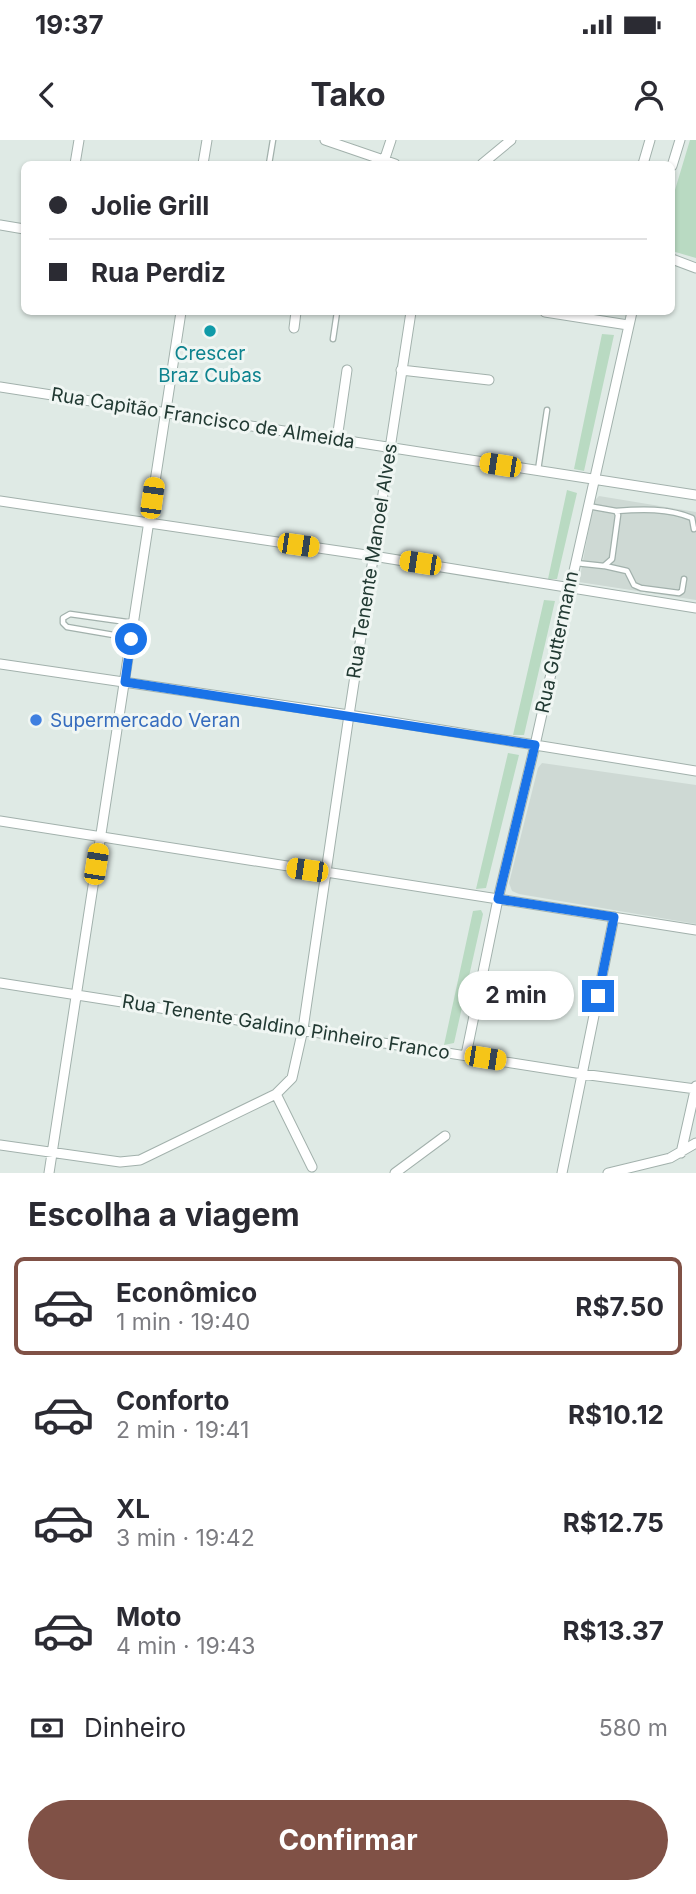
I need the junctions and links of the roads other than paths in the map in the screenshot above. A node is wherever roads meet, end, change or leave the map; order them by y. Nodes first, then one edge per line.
1 (79, 140) edge
2 (207, 140) edge
3 (273, 140) edge
4 (325, 140) edge
5 (391, 140) edge
6 (511, 140) edge
7 (650, 140) edge
8 (680, 140) edge
9 (76, 161) edge
10 (204, 161) edge
11 (270, 161) edge
12 (384, 161) joint
13 (490, 161) edge
14 (644, 161) edge
15 (674, 161) edge
16 (0, 225) edge
17 (21, 228) edge
18 (675, 260) edge
19 (696, 268) edge
20 (181, 315) edge
21 (296, 315) edge
22 (336, 315) edge
23 (410, 315) edge
24 (564, 315) edge
25 (631, 315) edge
26 (628, 325) junction
27 (294, 328) dead end
28 (332, 339) dead end
29 (347, 370) dead end
30 (401, 370) junction
31 (489, 380) dead end
32 (0, 387) edge
33 (547, 410) dead end
34 (165, 412) junction
35 (337, 439) junction
36 (389, 448) junction
37 (537, 471) junction
38 (594, 480) junction
39 (696, 495) edge
40 (0, 501) edge
41 (588, 506) junction
42 (616, 511) junction
43 (149, 523) junction
44 (694, 529) dead end
45 (373, 556) junction
46 (575, 563) junction
47 (604, 566) junction
48 (684, 579) dead end
49 (569, 588) junction
50 (696, 608) edge
51 (134, 622) junction
52 (131, 639) junction
53 (0, 664) edge
54 (125, 682) junction
55 (348, 715) junction
56 (535, 745) junction
57 (696, 771) edge
58 (0, 821) edge
59 (101, 838) junction
60 (326, 872) junction
61 (498, 899) junction
62 (614, 917) junction
63 (696, 930) edge
64 (0, 983) edge
65 (77, 995) junction
66 (303, 1030) junction
67 (467, 1055) junction
68 (582, 1074) junction
69 (696, 1088) edge
70 (276, 1094) junction
71 (445, 1136) dead end
72 (0, 1145) edge
73 (695, 1146) edge
74 (52, 1152) junction
75 (681, 1153) junction
76 (312, 1167) dead end
77 (49, 1173) edge
78 (395, 1173) edge
79 (562, 1173) edge
80 (608, 1173) edge

1 - 9 street
2 - 10 street
3 - 11 lane
4 - 12 street
5 - 12 street
6 - 13 street
7 - 14 street
8 - 15 street
16 - 17 street
18 - 19 street
20 - 34 street
21 - 27 street
22 - 28 lane
23 - 30 street, Rua Tenente Manoel Alves
24 - 26 street
25 - 26 street, Rua Guttermann
26 - 38 street, Rua Guttermann
29 - 35 street
30 - 31 street
30 - 36 street, Rua Tenente Manoel Alves
32 - 34 street, Rua Capitão Francisco de Almeida
33 - 37 lane
34 - 35 street, Rua Capitão Francisco de Almeida
34 - 43 street
35 - 36 street, Rua Capitão Francisco de Almeida
36 - 37 street, Rua Capitão Francisco de Almeida
36 - 45 street, Rua Tenente Manoel Alves
37 - 38 street, Rua Capitão Francisco de Almeida
38 - 39 street, Rua Capitão Francisco de Almeida
38 - 41 street, Rua Guttermann
40 - 43 street
41 - 42 lane
41 - 46 street, Rua Guttermann
42 - 44 lane
42 - 47 lane
43 - 45 street
43 - 51 street
45 - 49 street
45 - 55 street, Rua Tenente Manoel Alves
46 - 47 lane
46 - 49 street, Rua Guttermann
47 - 48 lane
49 - 50 street
49 - 56 street, Rua Guttermann
51 - 52 street
51 - 52 lane
52 - 54 street
53 - 54 street
54 - 55 street
54 - 59 street
55 - 56 street
55 - 60 street, Rua Tenente Manoel Alves
56 - 57 street
56 - 61 street, Rua Guttermann
58 - 59 street
59 - 60 street
59 - 65 street
60 - 61 street
60 - 66 street, Rua Tenente Manoel Alves
61 - 62 street
61 - 67 street, Rua Guttermann
62 - 63 street
62 - 68 street
64 - 65 street, Rua Tenente Galdino Pinheiro Franco
65 - 66 street, Rua Tenente Galdino Pinheiro Franco
65 - 74 street
66 - 67 street, Rua Tenente Galdino Pinheiro Franco
66 - 70 street, Rua Tenente Manoel Alves
67 - 68 street, Rua Tenente Galdino Pinheiro Franco
68 - 69 street, Rua Tenente Galdino Pinheiro Franco
68 - 79 street
69 - 75 street
70 - 74 street
70 - 76 street
71 - 78 street
72 - 74 street
73 - 75 street
74 - 77 street
75 - 80 street

